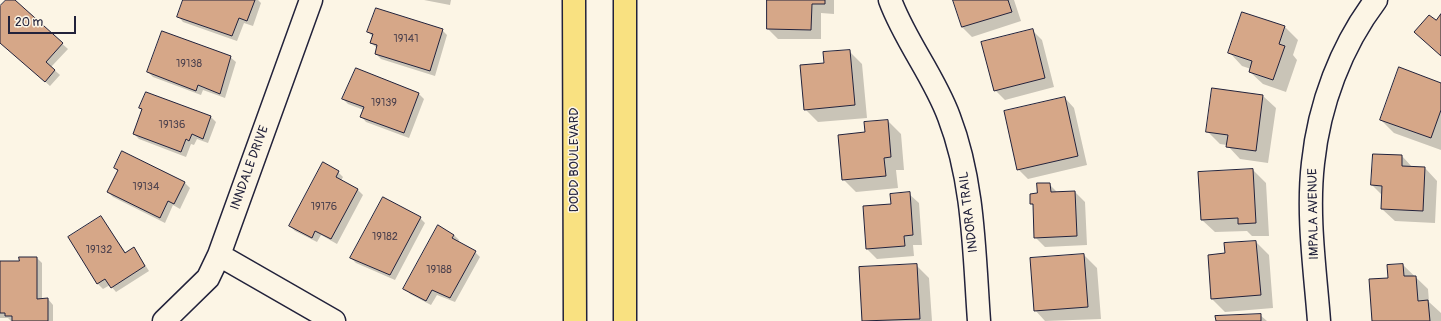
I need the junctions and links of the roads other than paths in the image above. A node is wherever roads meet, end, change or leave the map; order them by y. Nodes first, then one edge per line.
1 (310, 0) edge
2 (574, 0) edge
3 (625, 0) edge
4 (890, 0) edge
5 (1376, 0) edge
6 (219, 256) junction
7 (164, 321) edge
8 (334, 321) edge
9 (575, 321) edge
10 (625, 321) edge
11 (978, 321) edge
12 (1319, 321) edge

1 - 6 street, INNDALE DRIVE
2 - 9 main road, DODD BOULEVARD
3 - 10 main road
4 - 11 street, INDORA TRAIL
5 - 12 street, IMPALA AVENUE
6 - 7 street, INNDALE DRIVE
6 - 8 street

